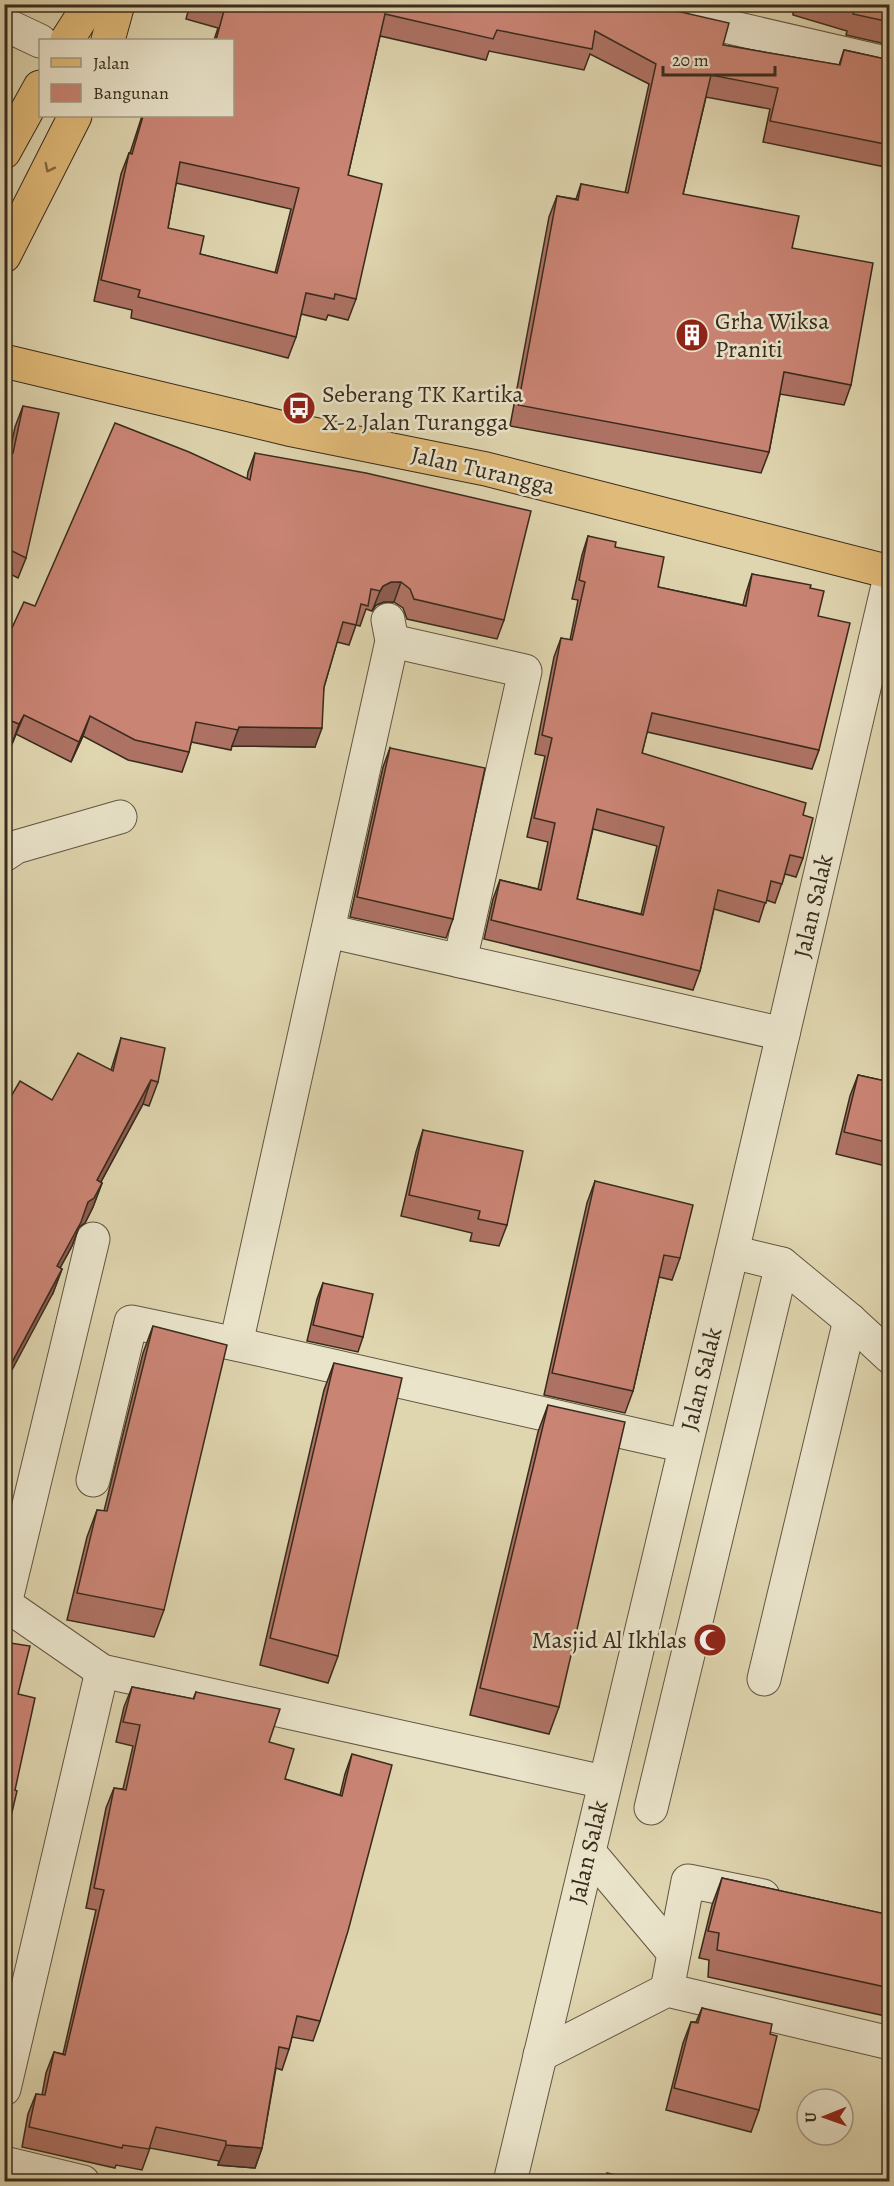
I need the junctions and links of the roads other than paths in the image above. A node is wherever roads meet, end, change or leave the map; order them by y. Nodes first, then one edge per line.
1 (90, 4) edge
2 (118, 4) edge
3 (629, 4) edge
4 (4, 24) edge
5 (68, 39) edge
6 (108, 39) edge
7 (39, 41) edge
8 (890, 64) edge
9 (39, 89) edge
10 (74, 117) edge
11 (4, 152) edge
12 (4, 256) edge
13 (4, 361) edge
14 (890, 572) edge
15 (890, 577) edge
16 (120, 817) dead end
17 (4, 855) edge
18 (328, 931) junction
19 (460, 961) junction
20 (783, 1034) junction
21 (93, 1239) dead end
22 (732, 1252) junction
23 (782, 1264) junction
24 (850, 1320) junction
25 (236, 1344) junction
26 (890, 1357) edge
27 (685, 1446) junction
28 (93, 1480) dead end
29 (102, 1671) junction
30 (764, 1680) dead end
31 (604, 1782) junction
32 (651, 1808) dead end
33 (589, 1852) junction
34 (789, 1902) edge
35 (674, 1953) junction
36 (667, 1990) junction
37 (890, 2043) edge
38 (540, 2055) junction
39 (4, 2089) edge
40 (4, 2163) edge
41 (83, 2181) edge
42 (510, 2181) edge

1 - 5 main road
2 - 6 main road
3 - 8 street
4 - 7 street
9 - 11 main road
10 -> 12 main road
13 - 14 main road, Jalan Turangga
15 - 20 street, Jalan Salak
16 - 17 street
18 - 19 street
18 - 19 street
18 - 25 street
19 - 20 street
20 - 22 street, Jalan Salak
21 - 29 street
22 - 23 street
22 - 27 street, Jalan Salak
23 - 24 street
23 - 32 street
24 - 26 street
24 - 30 street
25 - 27 street
25 - 28 street
27 - 31 street, Jalan Salak
29 - 31 street
29 - 39 street
31 - 33 street, Jalan Salak
33 - 35 street
33 - 38 street, Jalan Salak
34 - 35 street
35 - 36 street
36 - 37 street
36 - 38 street
38 - 42 street, Jalan Salak
40 - 41 street

